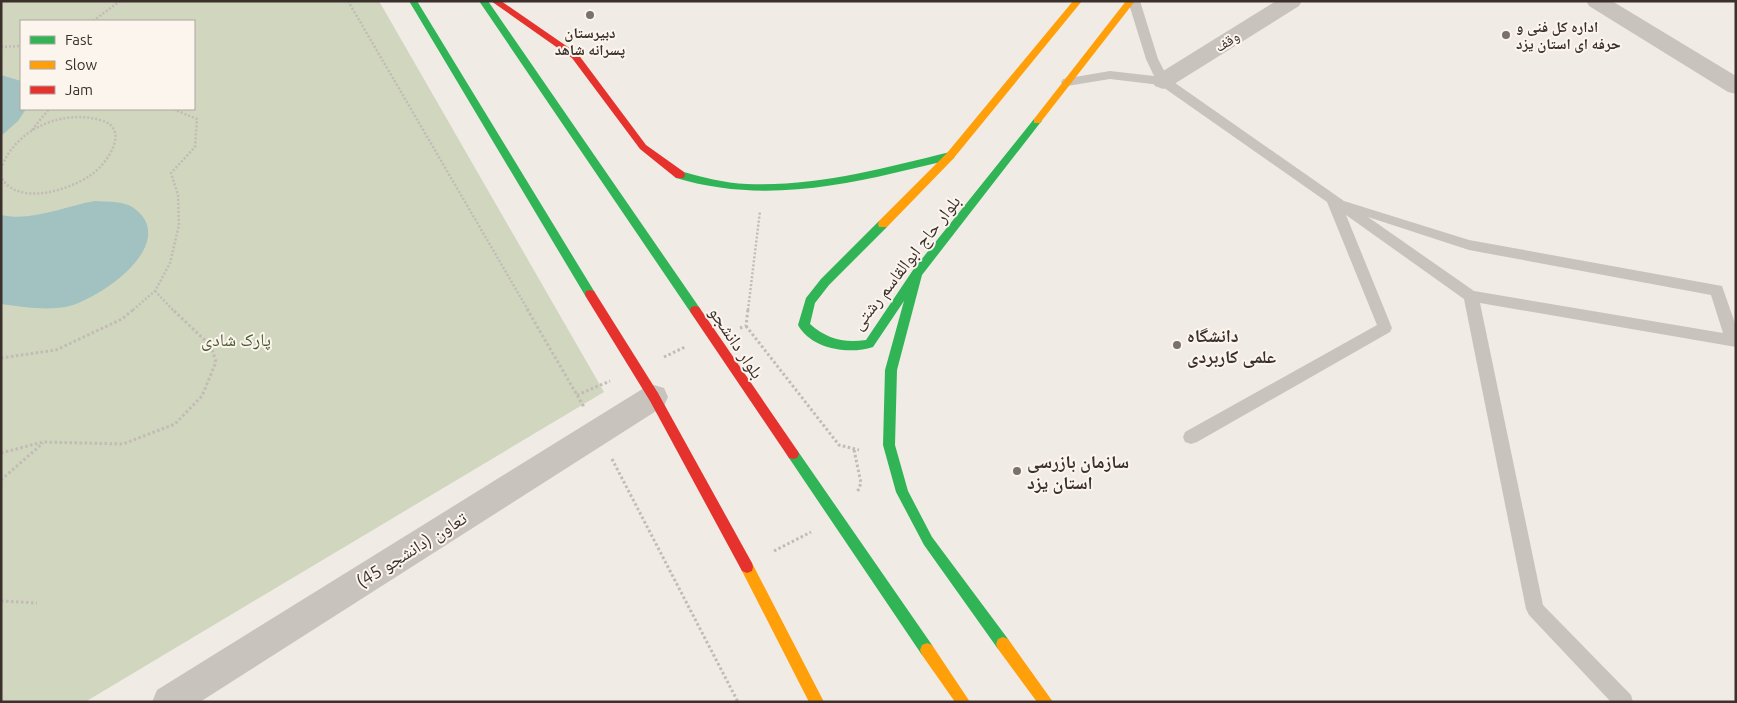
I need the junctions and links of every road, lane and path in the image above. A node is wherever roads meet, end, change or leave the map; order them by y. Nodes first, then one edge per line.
1 (120, 1) edge
2 (348, 1) edge
3 (413, 1) edge
4 (483, 1) edge
5 (495, 1) edge
6 (1078, 1) edge
7 (1132, 1) edge
8 (1292, 1) edge
9 (1596, 1) edge
10 (95, 20) edge
11 (20, 46) edge
12 (1, 47) edge
13 (1163, 81) junction
14 (1067, 82) junction
15 (1736, 86) edge
16 (48, 110) edge
17 (175, 110) edge
18 (31, 132) junction
19 (950, 156) junction
20 (1, 169) edge
21 (1, 177) edge
22 (1332, 200) junction
23 (917, 274) junction
24 (155, 291) junction
25 (1472, 296) junction
26 (746, 326) dead end
27 (1734, 340) edge
28 (1, 358) edge
29 (654, 397) junction
30 (598, 432) junction
31 (1191, 437) dead end
32 (43, 442) junction
33 (889, 445) junction
34 (1, 453) edge
35 (1, 480) edge
36 (1, 601) edge
37 (38, 603) dead end
38 (169, 702) edge
39 (738, 702) edge
40 (817, 702) edge
41 (963, 702) edge
42 (1046, 702) edge
43 (1624, 702) edge

1 - 10 path
2 - 30 path
3 - 29 main road
4 - 41 main road, بلوار دانشجو
5 - 19 main road
6 - 19 main road, بلوار حاج ابوالقاسم رشتی
7 - 13 lane
7 - 14 main road, بلوار حاج ابوالقاسم رشتی
8 - 13 street, وقف
9 - 15 street
11 - 12 path
13 - 14 lane
13 - 22 lane
14 - 23 main road, بلوار حاج ابوالقاسم رشتی
16 - 18 path
17 - 24 path
18 - 20 path
18 - 21 path
19 - 23 main road, بلوار حاج ابوالقاسم رشتی
22 - 25 lane
22 - 27 lane
22 - 31 lane
23 - 33 main road
24 - 28 path
24 - 32 path
25 - 27 lane
25 - 43 lane
26 - 33 path
29 - 30 street, تعاون (دانشجو 45)
29 - 40 main road
30 - 38 street, تعاون (دانشجو 45)
30 - 39 path
32 - 34 path
32 - 35 path
33 - 42 main road
36 - 37 path

